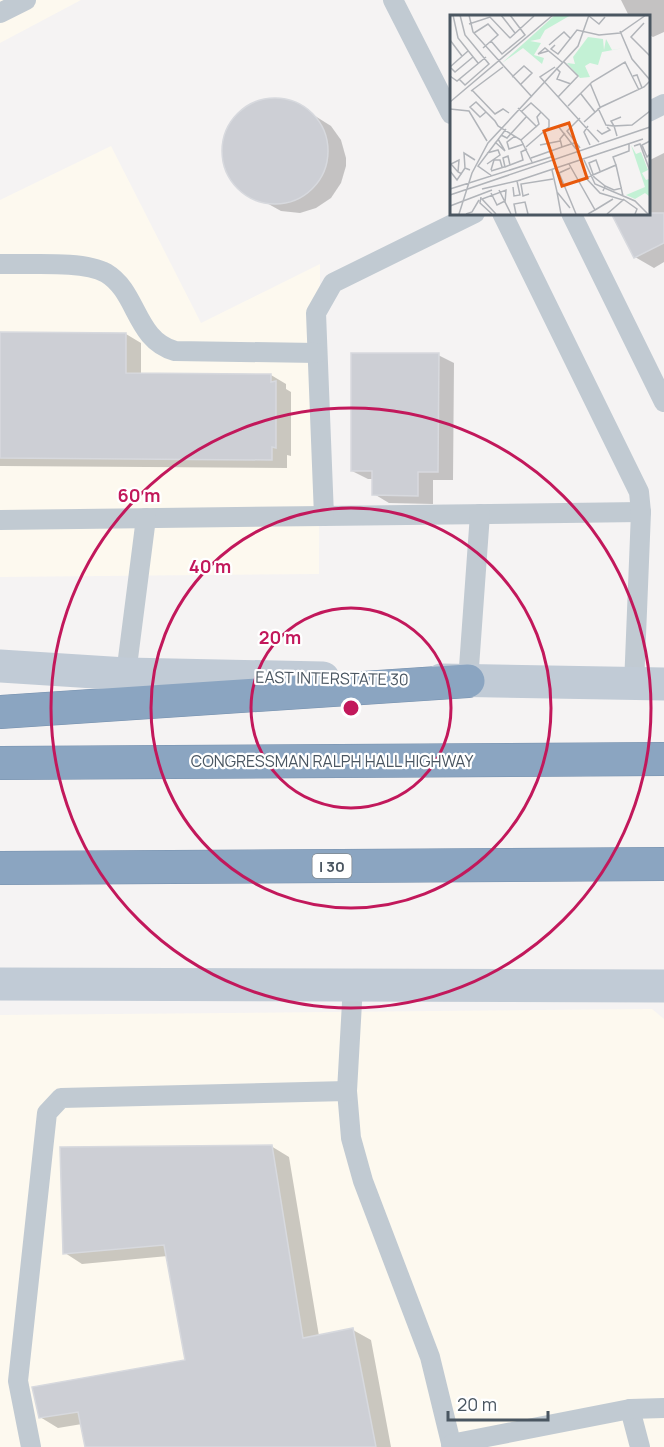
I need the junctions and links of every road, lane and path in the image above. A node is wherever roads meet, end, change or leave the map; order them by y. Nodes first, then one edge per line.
1 (26, 0) edge
2 (393, 0) edge
3 (0, 13) edge
4 (664, 104) edge
5 (450, 112) edge
6 (649, 112) edge
7 (473, 214) edge
8 (502, 214) edge
9 (571, 214) edge
10 (0, 264) edge
11 (317, 352) junction
12 (664, 402) edge
13 (641, 512) junction
14 (480, 514) junction
15 (324, 516) junction
16 (146, 518) junction
17 (0, 520) edge
18 (0, 666) edge
19 (126, 674) junction
20 (468, 681) junction
21 (649, 684) edge
22 (0, 712) edge
23 (664, 759) edge
24 (0, 763) edge
25 (664, 864) edge
26 (0, 868) edge
27 (0, 984) edge
28 (353, 985) junction
29 (664, 986) edge
30 (347, 1091) junction
31 (664, 1408) edge
32 (630, 1409) junction
33 (451, 1445) edge
34 (31, 1447) edge
35 (640, 1447) edge

1 - 3 lane
2 - 5 lane
4 - 6 lane
7 - 11 lane
8 - 13 lane
9 - 12 lane
10 - 11 lane
11 - 15 lane
13 - 14 lane
13 - 21 lane
14 - 15 lane
14 - 20 lane
15 - 16 lane
16 - 17 lane
16 - 19 lane
18 - 19 main road, EAST INTERSTATE 30
19 - 20 main road, EAST INTERSTATE 30
20 - 21 main road, EAST INTERSTATE 30
20 - 22 highway
23 - 24 highway, CONGRESSMAN RALPH HALL HIGHWAY
25 - 26 highway, I 30
27 - 28 main road
28 - 29 main road
28 - 30 lane
30 - 33 lane
30 - 34 lane
31 - 32 lane
32 - 33 lane
32 - 35 lane

